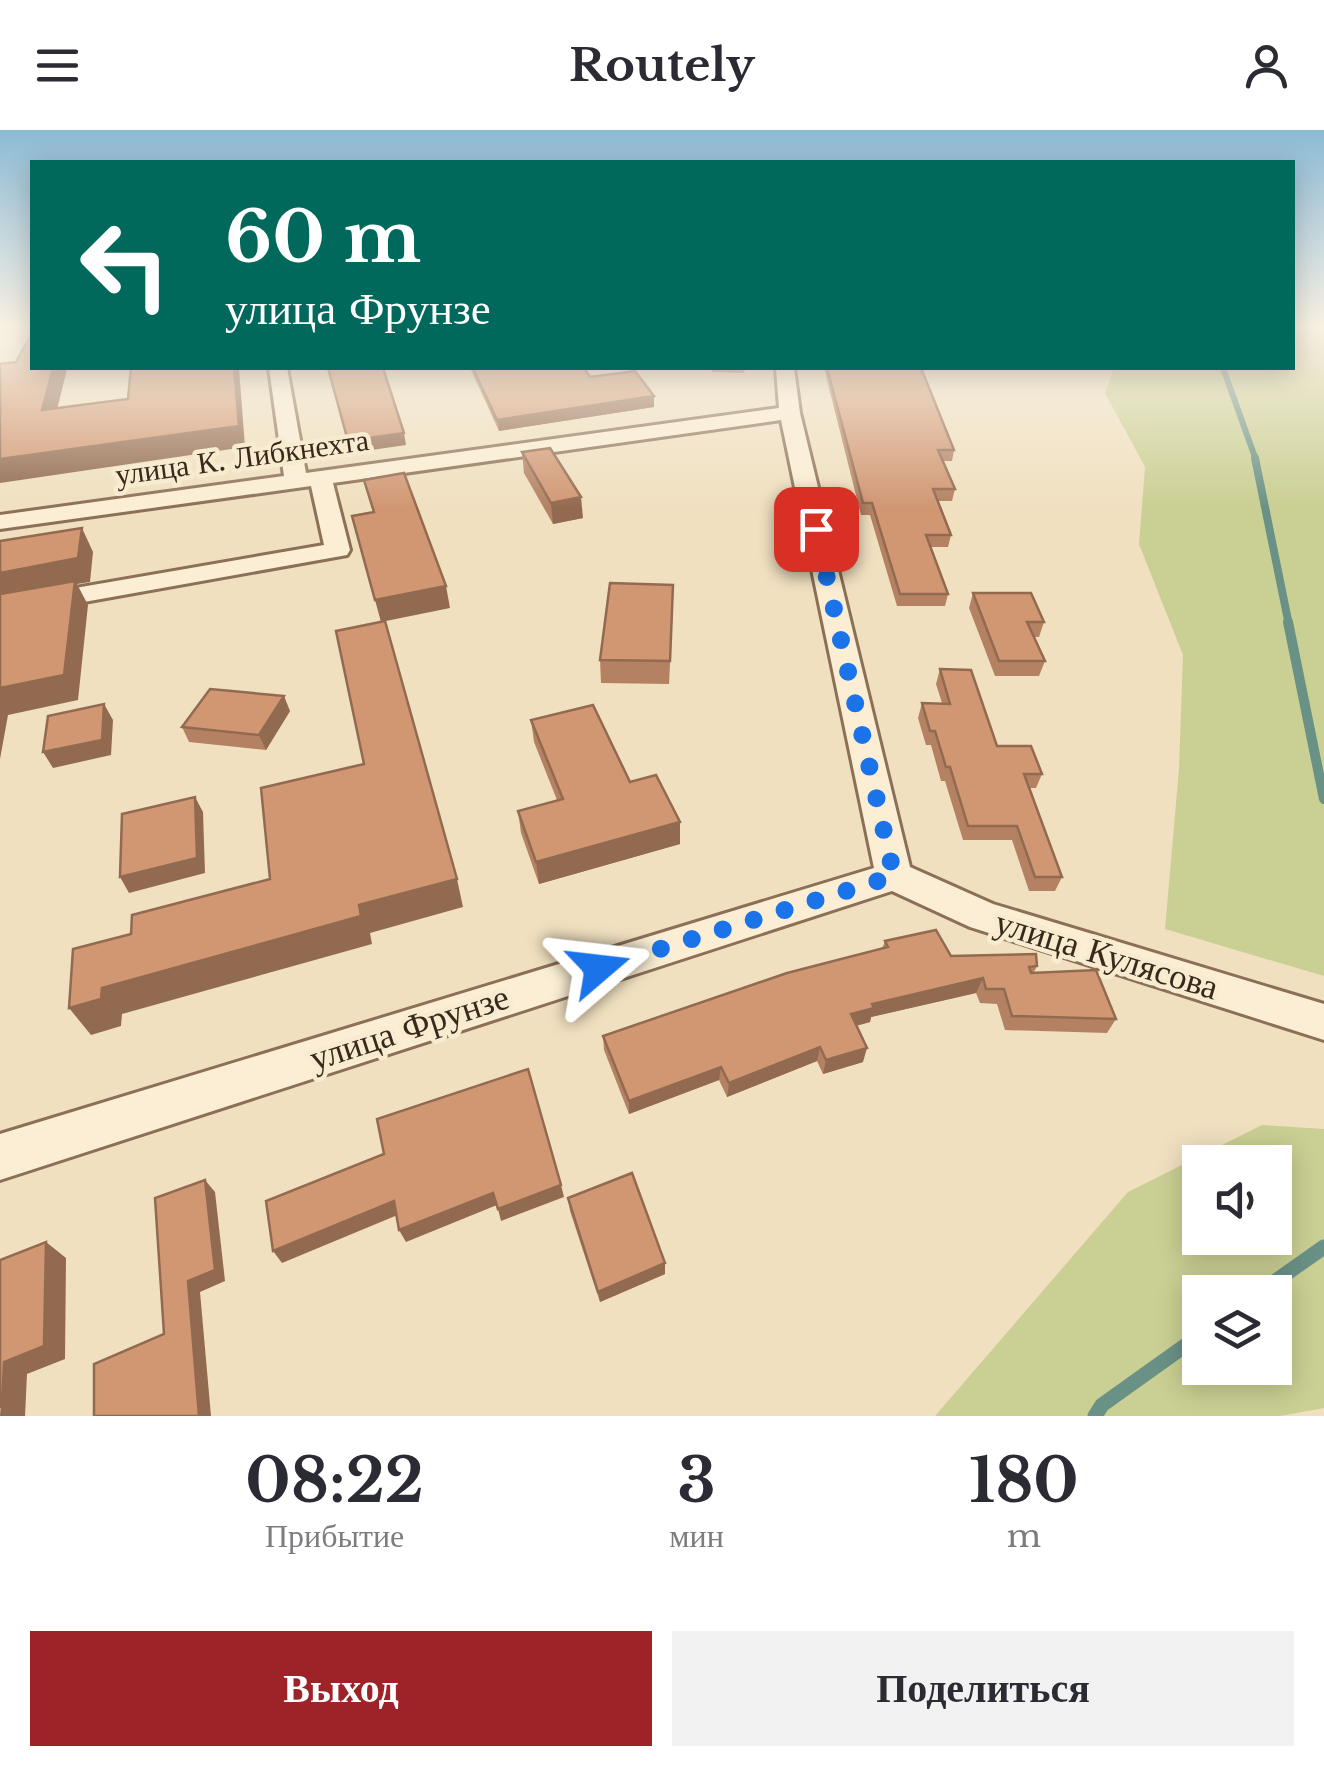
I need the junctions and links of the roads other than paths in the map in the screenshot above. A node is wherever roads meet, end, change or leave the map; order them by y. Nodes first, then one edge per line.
1 (283, 388) edge
2 (787, 388) edge
3 (790, 414) junction
4 (308, 478) junction
5 (0, 522) edge
6 (0, 608) edge
7 (894, 876) junction
8 (1324, 1022) edge
9 (0, 1157) edge

1 - 4 street
2 - 3 street
3 - 4 street, улица К. Либкнехта
3 - 7 street
4 - 5 street, улица К. Либкнехта
4 - 6 street
7 - 8 street, улица Кулясова
7 - 9 street, улица Фрунзе

